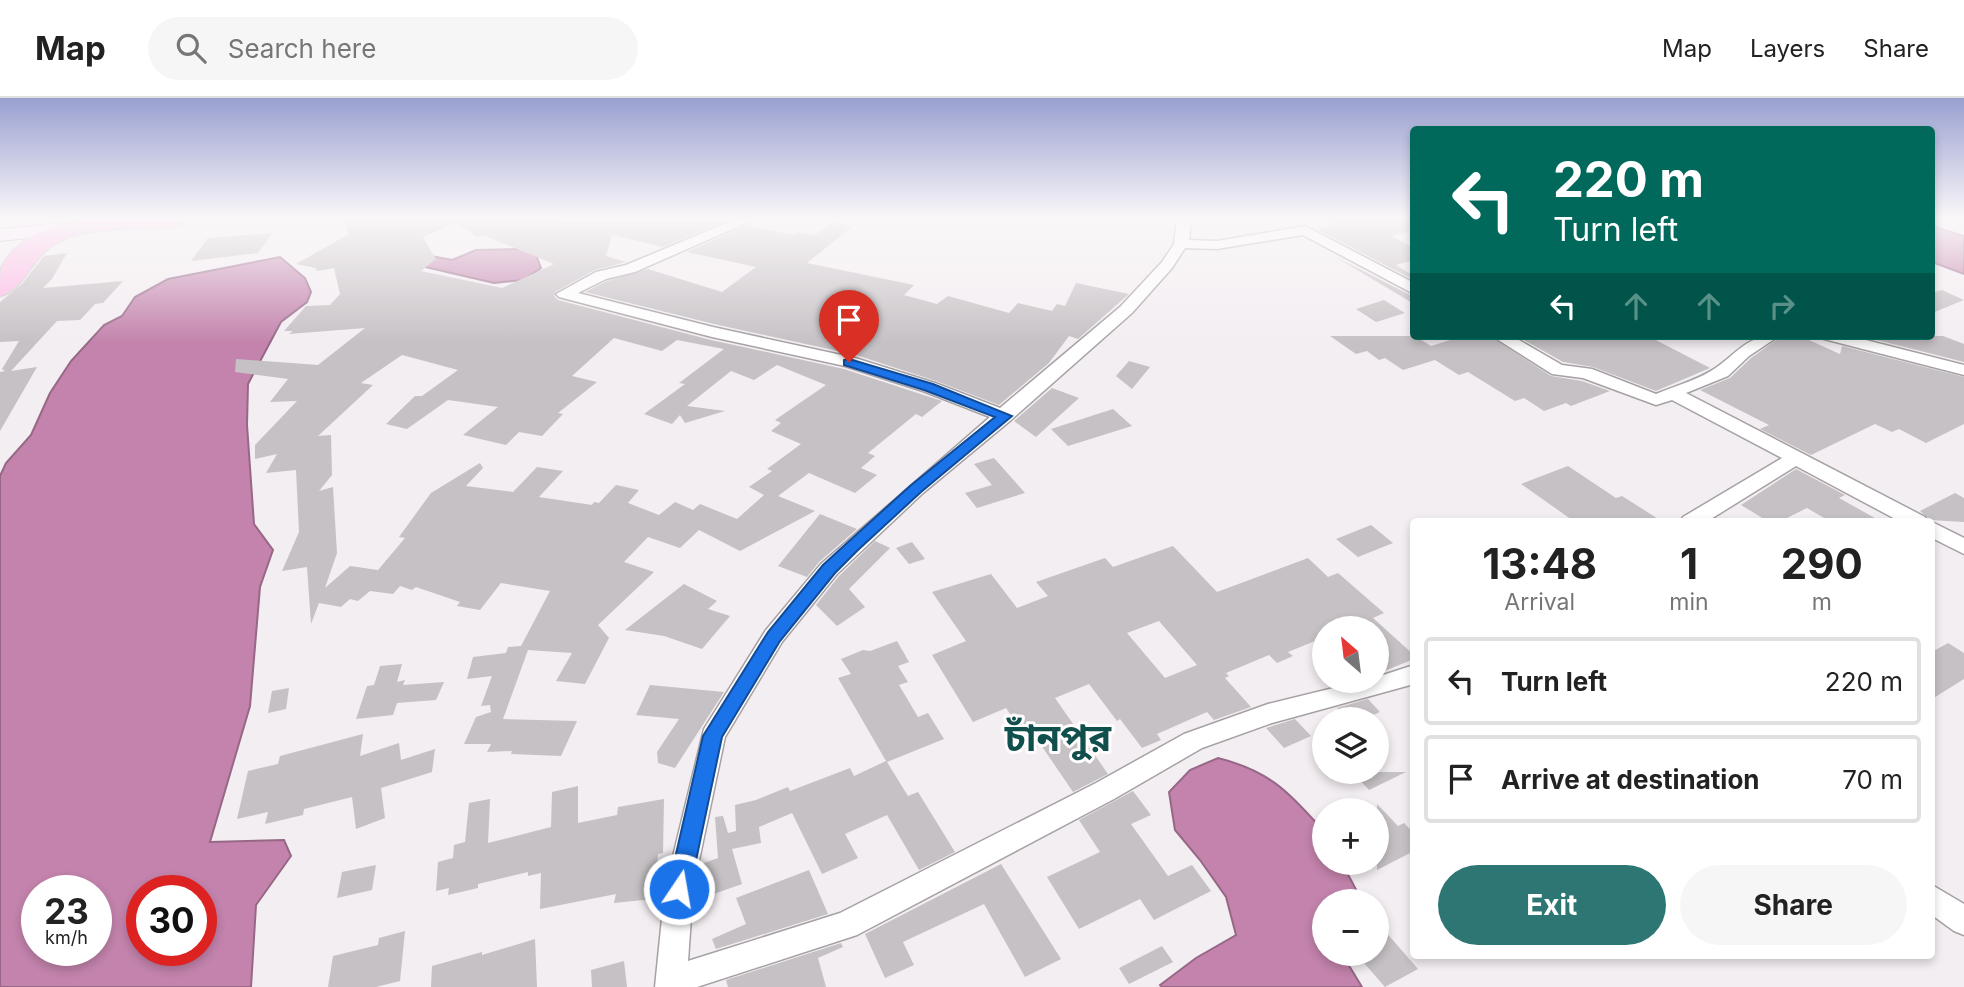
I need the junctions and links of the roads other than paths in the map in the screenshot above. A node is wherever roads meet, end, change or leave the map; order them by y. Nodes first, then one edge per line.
1 (22, 260) edge
2 (651, 260) edge
3 (1170, 260) edge
4 (1368, 260) edge
5 (1410, 287) edge
6 (0, 288) edge
7 (1507, 340) edge
8 (1764, 340) edge
9 (1845, 340) edge
10 (1964, 370) edge
11 (1674, 394) junction
12 (1005, 416) junction
13 (1796, 458) junction
14 (1696, 518) edge
15 (1910, 518) edge
16 (1935, 531) edge
17 (1964, 547) edge
18 (1410, 676) edge
19 (1935, 900) edge
20 (1964, 921) edge
21 (670, 984) edge

1 - 6 highway
2 - 12 street
3 - 12 street
4 - 5 street
7 - 11 street
8 - 11 street
9 - 10 street
11 - 13 street
12 - 21 street
13 - 14 street
13 - 15 street
16 - 17 street
18 - 21 street
19 - 20 street

